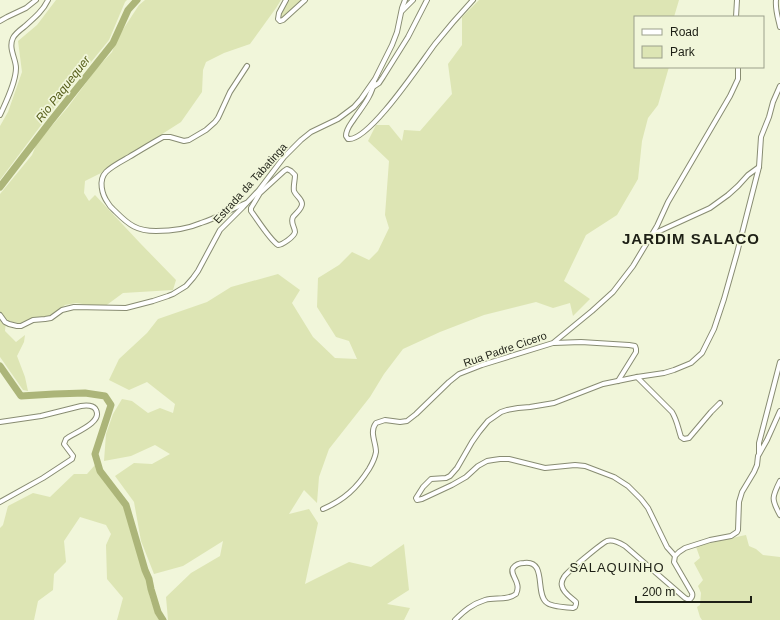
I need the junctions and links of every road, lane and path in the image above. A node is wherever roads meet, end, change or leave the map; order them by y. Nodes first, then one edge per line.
1 (36, 0) edge
2 (48, 0) edge
3 (286, 0) edge
4 (305, 0) edge
5 (405, 0) edge
6 (413, 0) edge
7 (427, 0) edge
8 (473, 0) edge
9 (737, 0) edge
10 (776, 0) edge
11 (401, 12) junction
12 (736, 16) edge
13 (0, 21) edge
14 (780, 27) edge
15 (247, 66) dead end
16 (738, 68) edge
17 (375, 79) junction
18 (780, 86) edge
19 (373, 87) junction
20 (0, 115) edge
21 (760, 167) junction
22 (259, 192) junction
23 (248, 202) junction
24 (652, 234) junction
25 (0, 315) edge
26 (553, 343) junction
27 (780, 362) edge
28 (637, 376) junction
29 (618, 381) junction
30 (720, 403) dead end
31 (780, 411) edge
32 (6, 421) junction
33 (0, 422) edge
34 (0, 426) edge
35 (758, 456) junction
36 (780, 481) edge
37 (0, 502) edge
38 (323, 509) dead end
39 (780, 515) edge
40 (675, 556) junction
41 (455, 620) edge

1 - 13 street
2 - 20 street
3 - 4 street
5 - 11 street, Estrada da Tabatinga
6 - 11 street
7 - 19 street
8 - 19 street
9 - 12 street
10 - 14 street
11 - 17 street, Estrada da Tabatinga
15 - 23 street
16 - 24 street, Rua Padre Cicero
17 - 19 street
17 - 22 street, Estrada da Tabatinga
18 - 21 street
21 - 24 street
21 - 28 street
22 - 22 street
22 - 23 street, Estrada da Tabatinga
23 - 25 street, Estrada da Tabatinga
24 - 26 street, Rua Padre Cicero
26 - 29 street
26 - 38 street, Rua Padre Cicero
27 - 35 street
28 - 29 street
28 - 30 street
29 - 40 street
31 - 35 street
32 - 33 street
32 - 34 street
32 - 37 street
35 - 40 street
36 - 39 street
40 - 41 street

